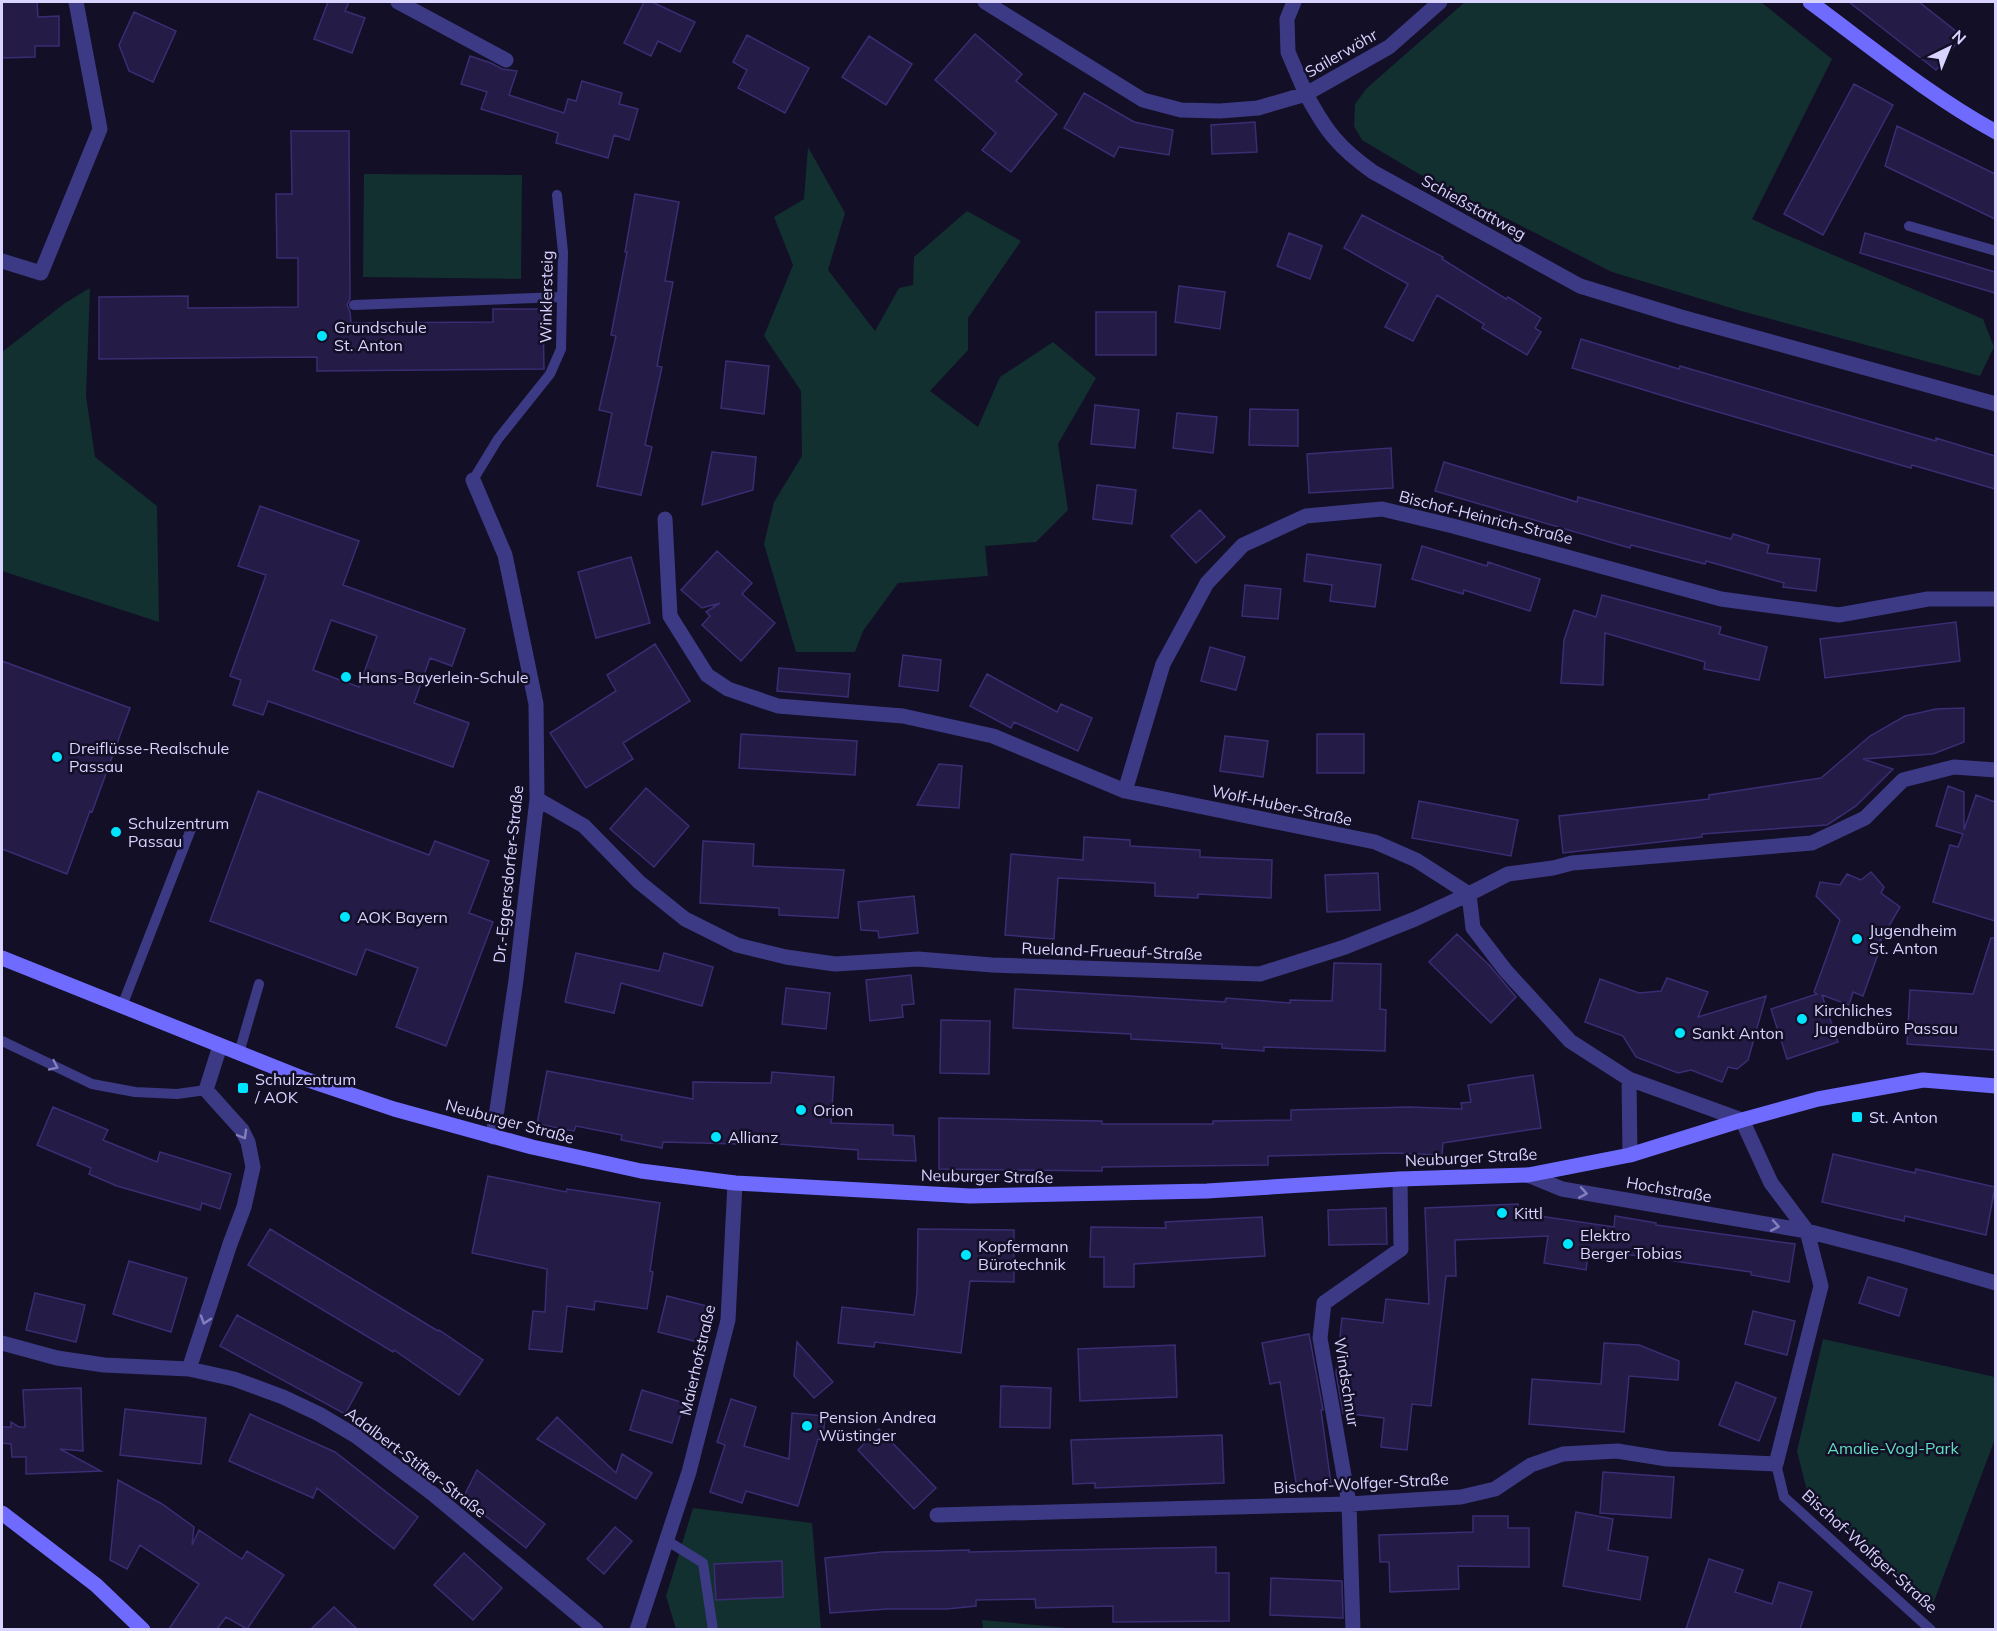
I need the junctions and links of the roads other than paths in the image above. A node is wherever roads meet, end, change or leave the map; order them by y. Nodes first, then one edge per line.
1 (77, 2) edge
2 (398, 2) edge
3 (985, 2) edge
4 (1294, 2) edge
5 (1440, 2) edge
6 (1810, 2) edge
7 (506, 60) dead end
8 (1306, 94) junction
9 (1995, 132) edge
10 (557, 195) dead end
11 (1909, 226) dead end
12 (1995, 251) edge
13 (2, 261) edge
14 (562, 297) junction
15 (354, 305) dead end
16 (1995, 404) edge
17 (473, 480) joint
18 (665, 519) dead end
19 (1995, 599) edge
20 (1995, 770) edge
21 (1125, 791) junction
22 (537, 799) junction
23 (193, 824) dead end
24 (1469, 894) junction
25 (2, 958) edge
26 (259, 984) dead end
27 (122, 1006) junction
28 (2, 1041) edge
29 (220, 1046) junction
30 (239, 1053) junction
31 (1629, 1079) junction
32 (1995, 1086) edge
33 (206, 1090) junction
34 (1742, 1120) junction
35 (493, 1137) junction
36 (1630, 1155) junction
37 (1528, 1175) junction
38 (1400, 1179) junction
39 (735, 1183) junction
40 (1808, 1231) junction
41 (1995, 1283) edge
42 (2, 1342) edge
43 (189, 1369) junction
44 (1776, 1464) junction
45 (1349, 1504) junction
46 (2, 1513) edge
47 (937, 1515) dead end
48 (666, 1540) junction
49 (143, 1629) edge
50 (596, 1629) edge
51 (638, 1629) edge
52 (713, 1629) edge
53 (1353, 1629) edge
54 (1931, 1629) edge

1 - 13 street
2 - 7 street
3 - 8 street
4 - 8 street, Sailerwöhr
5 - 8 street, Sailerwöhr
6 - 9 street
8 - 16 street, Schießstattweg
10 - 14 lane, Winklersteig
11 - 12 lane
14 - 15 lane
14 - 17 lane, Winklersteig
17 - 22 street, Dr.-Eggersdorfer-Straße
18 - 21 street, Wolf-Huber-Straße
19 - 21 street, Bischof-Heinrich-Straße
20 - 24 street
21 - 24 street, Wolf-Huber-Straße
22 - 24 street, Rueland-Frueauf-Straße
22 - 35 street, Dr.-Eggersdorfer-Straße
23 - 27 lane
24 - 31 street
25 - 27 street, Neuburger Straße
26 - 30 lane
27 - 29 street, Neuburger Straße
28 -> 33 lane
29 - 30 street, Neuburger Straße
29 - 33 street
30 - 35 street, Neuburger Straße
31 - 34 street
31 - 36 street
32 - 34 street, Neuburger Straße
33 -> 43 street
34 - 36 street, Neuburger Straße
34 - 40 street
35 - 39 street, Neuburger Straße
36 - 37 street, Neuburger Straße
37 - 38 street, Neuburger Straße
37 -> 40 street, Hochstraße
38 - 39 street, Neuburger Straße
38 - 45 street, Windschnur
39 - 48 street, Maierhofstraße
40 - 41 street, Hochstraße
40 - 44 street, Bischof-Wolfger-Straße
42 - 43 street, Adalbert-Stifter-Straße
43 - 50 street, Adalbert-Stifter-Straße
44 - 45 street, Bischof-Wolfger-Straße
44 - 54 lane, Bischof-Wolfger-Straße
45 - 47 street, Bischof-Wolfger-Straße
45 - 53 street, Windschnur
46 - 49 street
48 - 51 street, Maierhofstraße
48 - 52 lane

